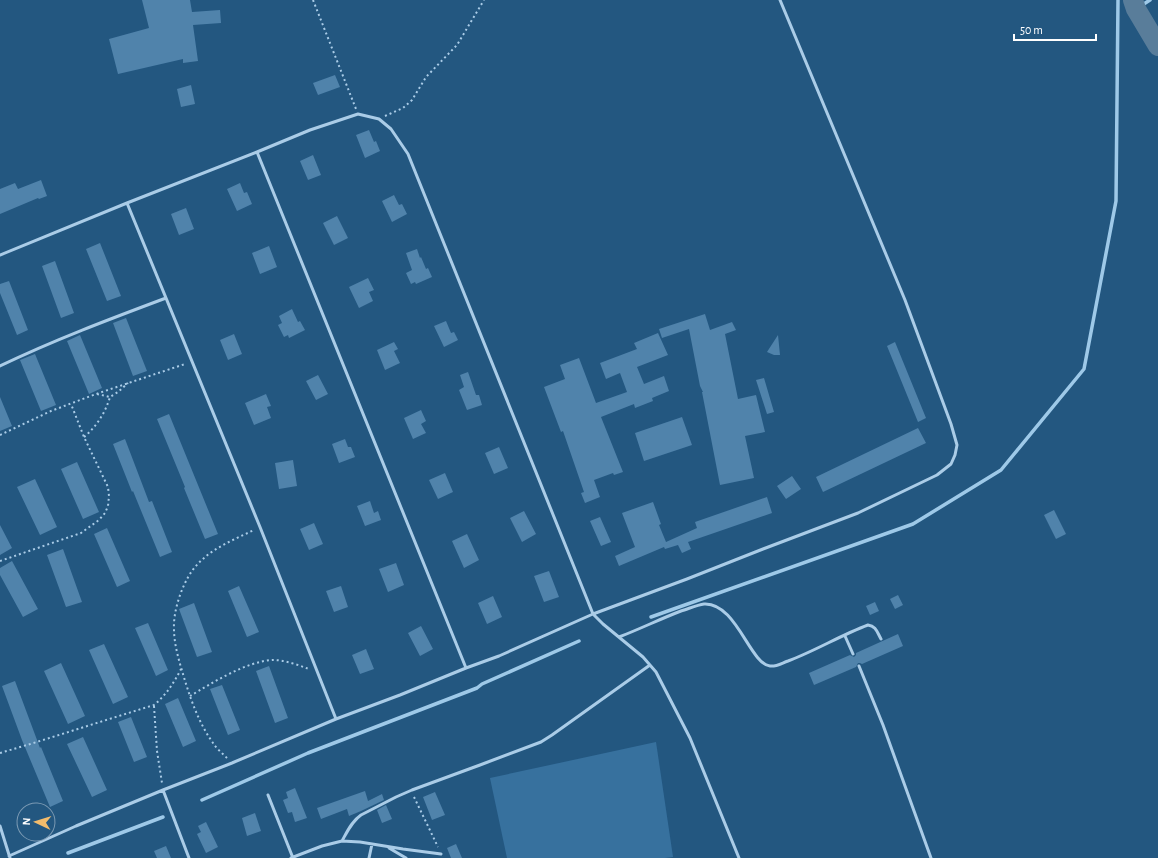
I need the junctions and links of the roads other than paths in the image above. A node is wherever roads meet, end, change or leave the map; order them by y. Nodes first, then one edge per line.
1 (780, 0) edge
2 (257, 152) junction
3 (127, 203) junction
4 (0, 255) edge
5 (166, 298) junction
6 (0, 366) edge
7 (593, 614) junction
8 (845, 636) junction
9 (619, 637) junction
10 (881, 639) dead end
11 (853, 654) dead end
12 (650, 665) junction
13 (859, 666) dead end
14 (466, 668) junction
15 (336, 719) junction
16 (163, 790) junction
17 (268, 795) dead end
18 (0, 826) edge
19 (342, 841) junction
20 (372, 844) junction
21 (386, 846) junction
22 (441, 854) road end
23 (10, 857) edge
24 (189, 858) edge
25 (292, 858) edge
26 (369, 858) edge
27 (406, 858) edge
28 (738, 858) edge
29 (931, 858) edge

1 - 7 lane
2 - 3 lane
2 - 7 lane
2 - 14 lane
3 - 4 lane
3 - 5 lane
5 - 6 lane
5 - 15 lane
7 - 9 lane
7 - 14 lane
8 - 9 lane
8 - 10 lane
8 - 11 lane
9 - 12 lane
12 - 19 lane
12 - 28 lane
13 - 29 lane
14 - 15 lane
15 - 16 lane
16 - 23 lane
16 - 24 lane
17 - 25 lane
18 - 23 lane
19 - 20 lane
19 - 25 lane
20 - 21 lane
20 - 26 lane
21 - 22 lane
21 - 27 lane

